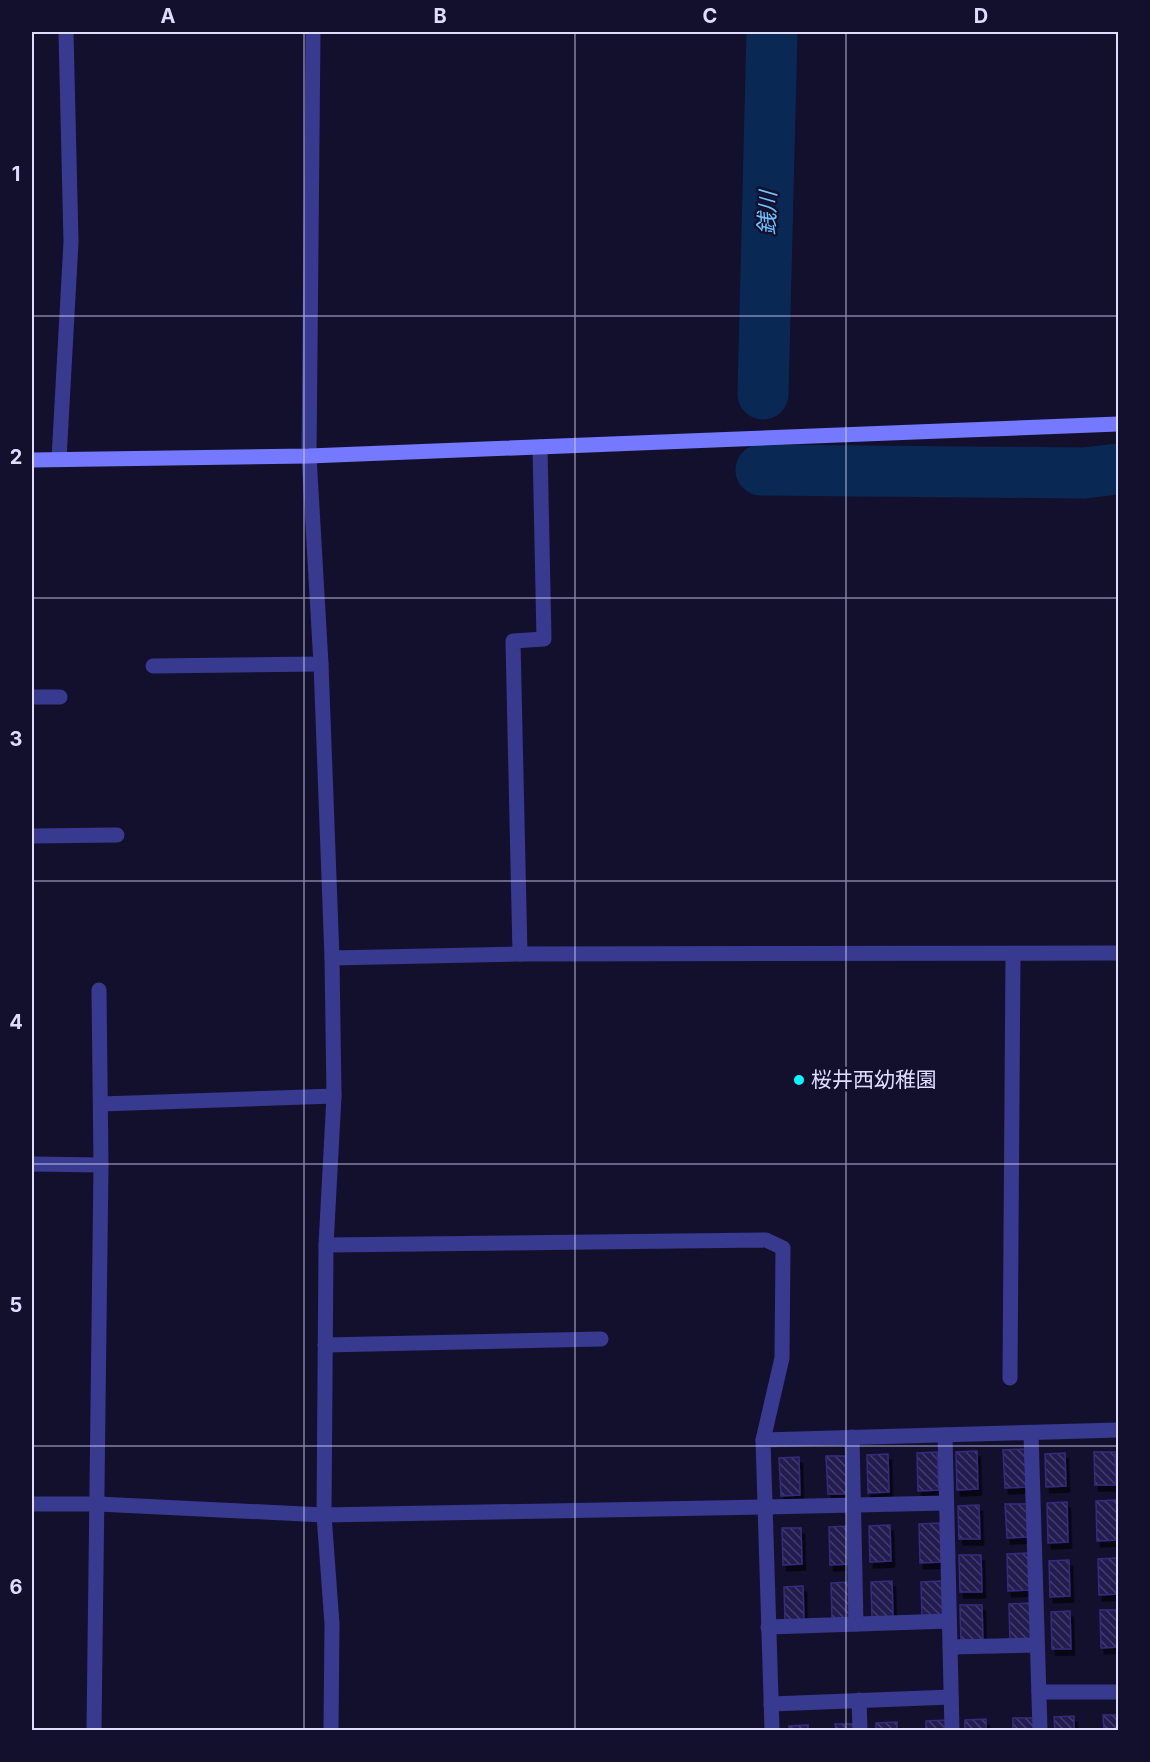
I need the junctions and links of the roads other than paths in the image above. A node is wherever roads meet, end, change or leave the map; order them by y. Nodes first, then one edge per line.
1 (66, 32) edge
2 (313, 32) edge
3 (1119, 424) edge
4 (540, 447) junction
5 (309, 456) junction
6 (59, 459) junction
7 (32, 460) edge
8 (321, 664) junction
9 (153, 666) dead end
10 (32, 697) edge
11 (60, 697) dead end
12 (117, 835) dead end
13 (32, 836) edge
14 (1119, 953) edge
15 (520, 954) junction
16 (1013, 954) junction
17 (332, 958) junction
18 (99, 990) dead end
19 (334, 1096) junction
20 (101, 1104) junction
21 (32, 1164) edge
22 (100, 1166) junction
23 (326, 1245) junction
24 (601, 1339) dead end
25 (325, 1345) junction
26 (1010, 1378) dead end
27 (1119, 1430) edge
28 (1031, 1433) junction
29 (945, 1435) junction
30 (852, 1437) junction
31 (763, 1440) junction
32 (946, 1503) junction
33 (32, 1504) edge
34 (98, 1504) junction
35 (854, 1505) junction
36 (765, 1508) junction
37 (324, 1515) junction
38 (949, 1621) junction
39 (856, 1624) junction
40 (768, 1627) junction
41 (1037, 1645) junction
42 (950, 1647) junction
43 (1039, 1692) junction
44 (1119, 1692) edge
45 (951, 1697) junction
46 (859, 1700) junction
47 (771, 1704) junction
48 (94, 1731) edge
49 (331, 1731) edge
50 (772, 1731) edge
51 (860, 1731) edge
52 (952, 1731) edge
53 (1040, 1731) edge

1 - 6 street
2 - 5 street
3 - 4 street
4 - 5 street
4 - 15 street
5 - 6 street
5 - 8 street
6 - 7 street
8 - 9 street
8 - 17 street
10 - 11 street
12 - 13 street
14 - 16 street
15 - 16 street
15 - 17 street
16 - 26 street
17 - 19 street
18 - 20 street
19 - 20 street
19 - 23 street
20 - 22 street
21 - 22 street
22 - 34 street
23 - 25 street
23 - 31 street
24 - 25 street
25 - 37 street
27 - 28 street
28 - 29 street
28 - 41 street
29 - 30 street
29 - 32 street
30 - 31 street
30 - 35 street
31 - 36 street
32 - 35 street
32 - 38 street
33 - 34 street
34 - 37 street
34 - 48 street
35 - 36 street
35 - 39 street
36 - 37 street
36 - 40 street
37 - 49 street
38 - 39 street
38 - 42 street
39 - 40 street
40 - 47 street
41 - 42 street
41 - 43 street
42 - 45 street
43 - 44 street
43 - 53 street
45 - 46 street
45 - 52 street
46 - 47 street
46 - 51 street
47 - 50 street

